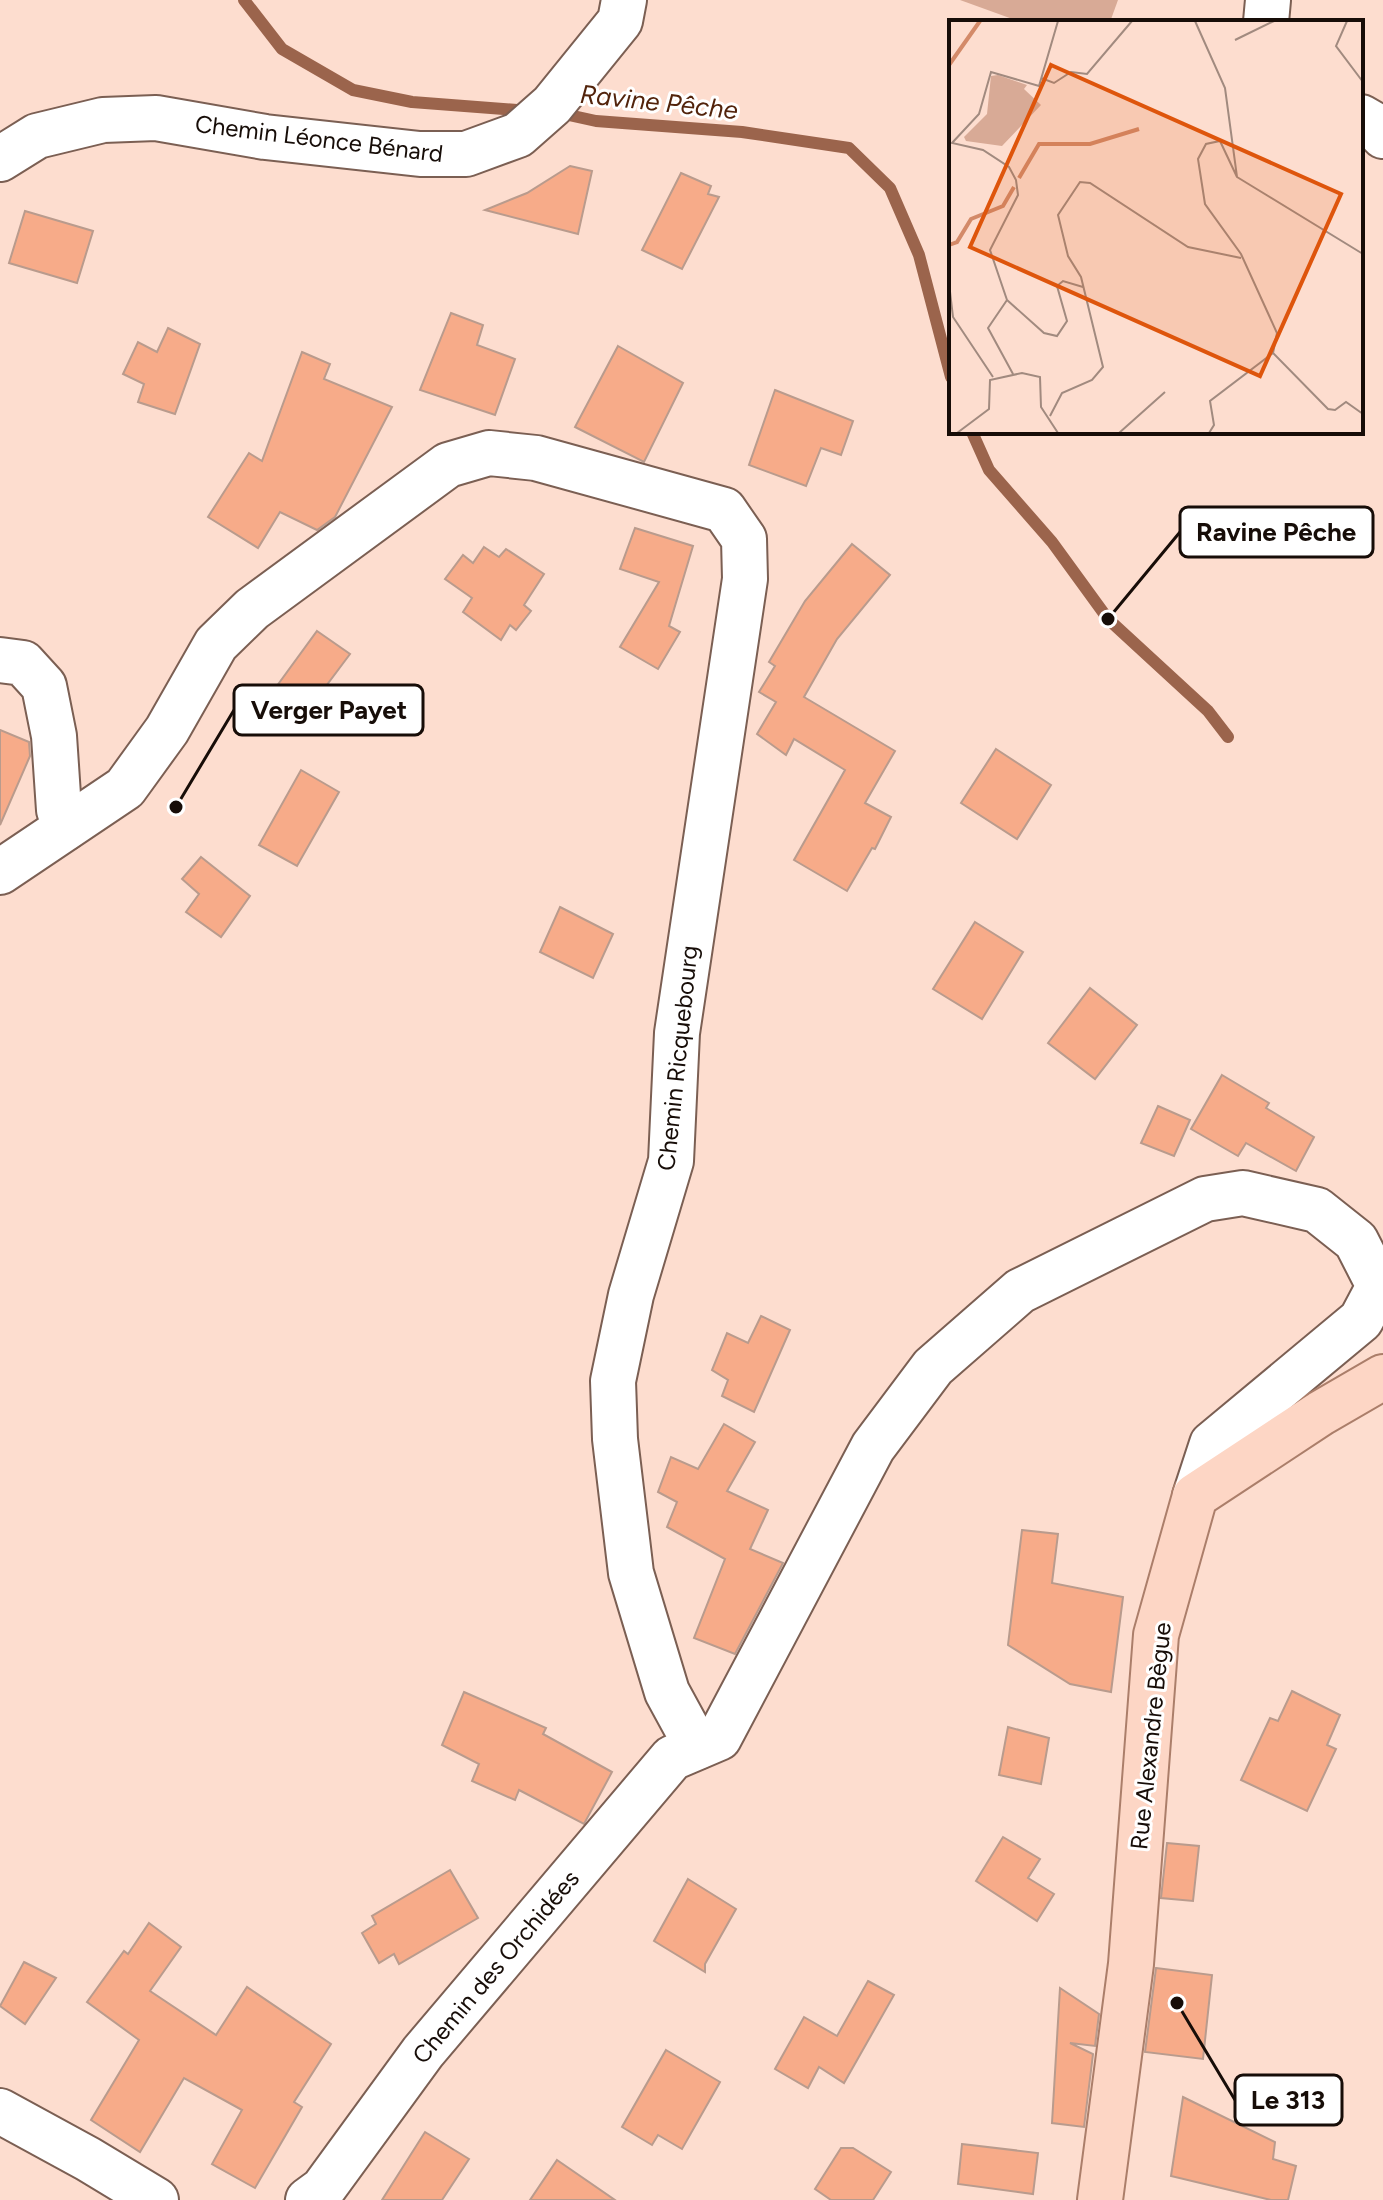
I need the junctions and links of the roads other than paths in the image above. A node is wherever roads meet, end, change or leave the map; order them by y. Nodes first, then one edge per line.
1 (624, 0) edge
2 (1268, 0) edge
3 (1266, 20) edge
4 (1363, 118) edge
5 (1383, 136) edge
6 (0, 159) edge
7 (0, 660) edge
8 (65, 828) junction
9 (0, 872) edge
10 (1383, 1377) edge
11 (1195, 1496) junction
12 (697, 1747) junction
13 (0, 2111) edge
14 (156, 2200) edge
15 (308, 2200) edge
16 (1100, 2200) edge

1 - 6 street, Chemin Léonce Bénard
2 - 3 street
4 - 5 street
7 - 8 street
8 - 9 street, Chemin Ricquebourg
8 - 12 street, Chemin Ricquebourg
10 - 11 main road
11 - 12 street
11 - 16 main road, Rue Alexandre Bègue
12 - 15 street, Chemin des Orchidées
13 - 14 street

